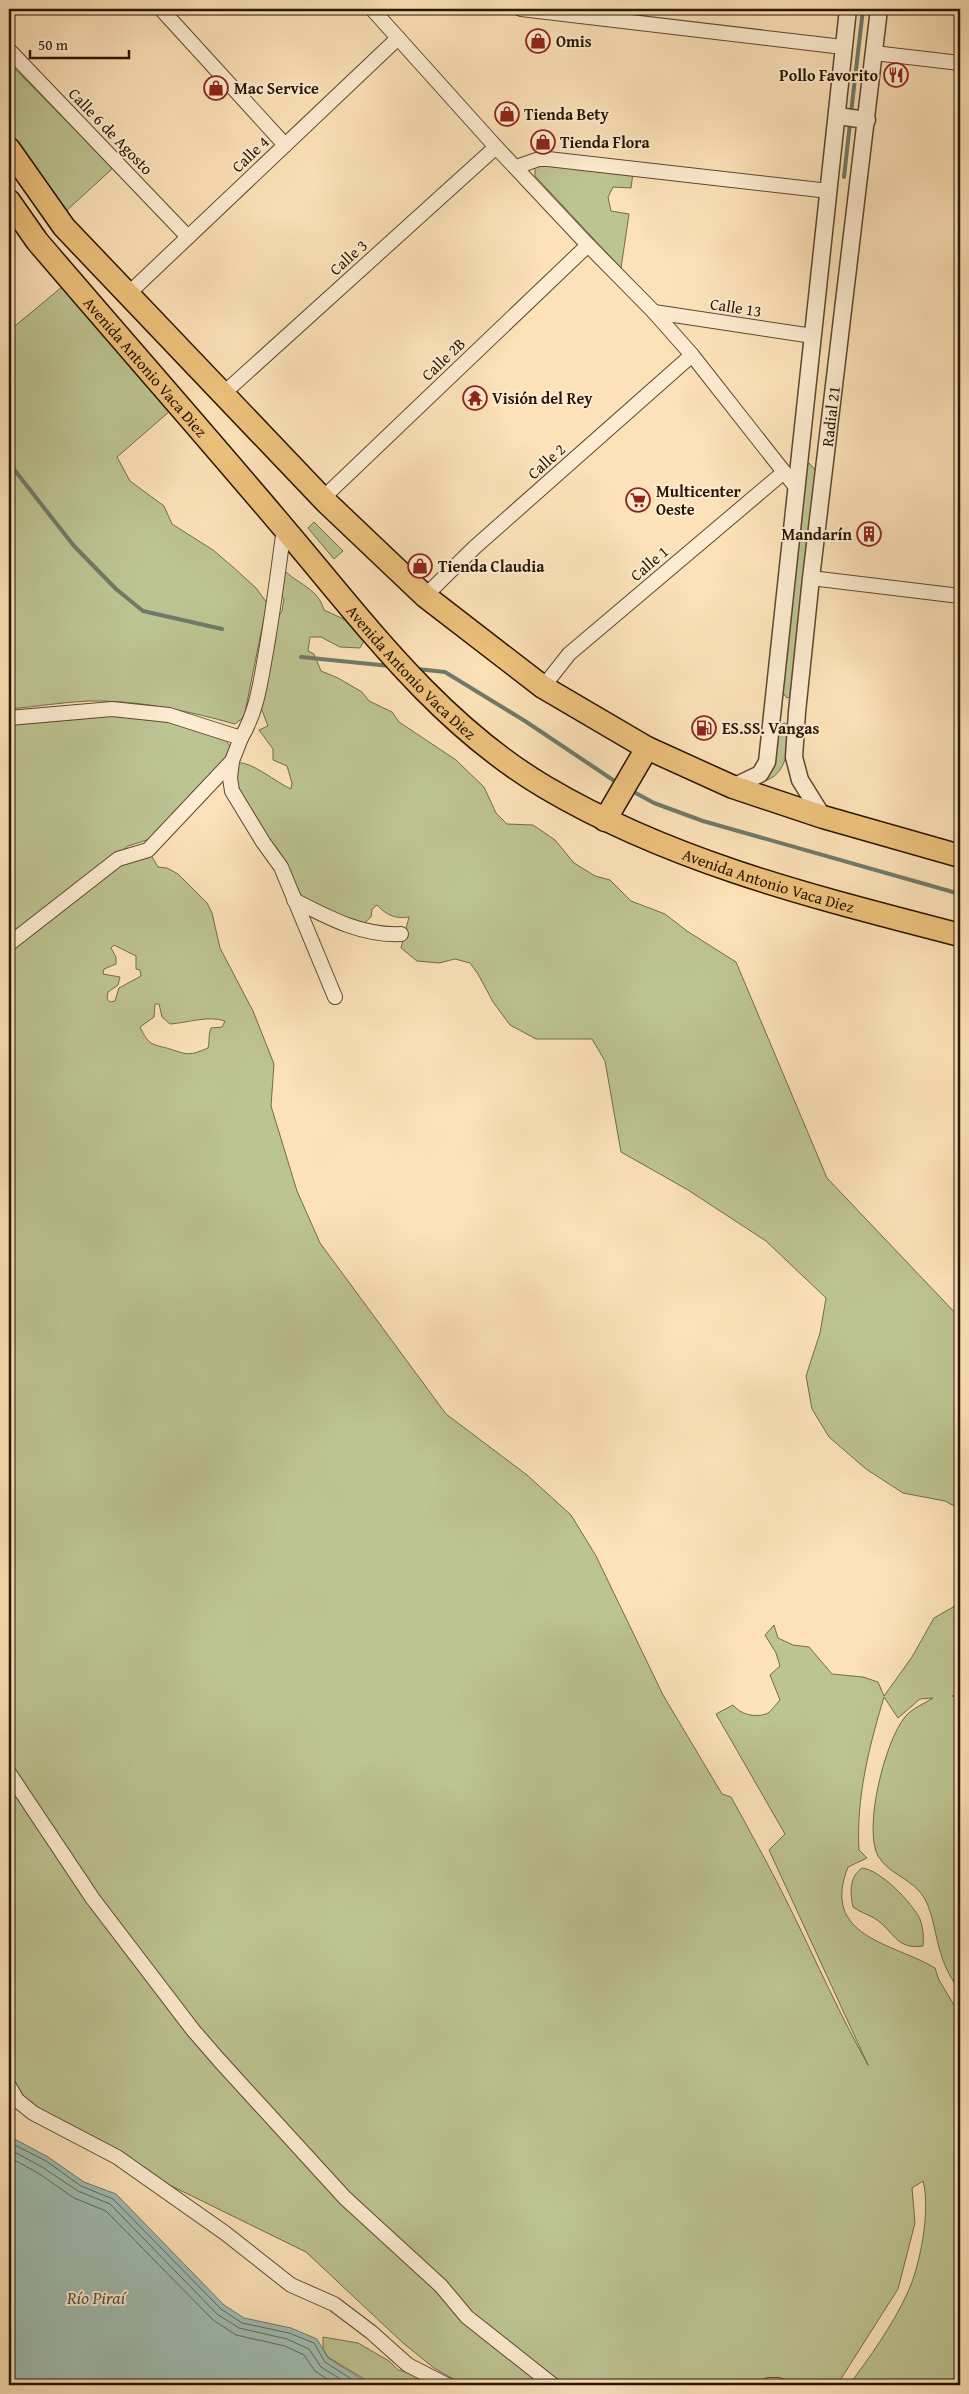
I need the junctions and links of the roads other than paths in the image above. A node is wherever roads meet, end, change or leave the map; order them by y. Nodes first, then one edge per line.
1 (161, 9) edge
2 (372, 9) edge
3 (521, 9) edge
4 (848, 9) edge
5 (879, 9) edge
6 (600, 13) edge
7 (398, 38) junction
8 (843, 47) junction
9 (9, 50) edge
10 (874, 53) junction
11 (960, 63) edge
12 (840, 117) junction
13 (864, 120) junction
14 (285, 145) junction
15 (496, 147) junction
16 (9, 149) edge
17 (516, 167) junction
18 (829, 191) junction
19 (9, 201) edge
20 (188, 237) junction
21 (588, 245) junction
22 (127, 295) junction
23 (654, 312) junction
24 (813, 336) junction
25 (692, 354) junction
26 (224, 393) junction
27 (784, 472) junction
28 (795, 486) junction
29 (322, 498) junction
30 (284, 528) junction
31 (811, 578) junction
32 (425, 596) junction
33 (960, 596) edge
34 (543, 687) junction
35 (774, 708) junction
36 (797, 712) junction
37 (9, 718) edge
38 (241, 738) junction
39 (642, 757) junction
40 (232, 761) junction
41 (733, 787) junction
42 (608, 814) junction
43 (823, 817) junction
44 (960, 856) edge
45 (294, 900) junction
46 (401, 934) dead end
47 (960, 935) edge
48 (9, 944) edge
49 (335, 997) dead end
50 (9, 1773) edge
51 (9, 2086) edge
52 (447, 2385) edge
53 (553, 2385) edge
54 (769, 2385) edge
55 (778, 2385) edge

1 - 14 street
2 - 7 street
3 - 6 street
4 - 8 street, Radial 21
5 - 10 street, Radial 21
6 - 8 street
7 - 14 street, Calle 4
7 - 15 street
8 - 12 street, Radial 21
9 - 20 street, Calle 6 de Agosto
10 - 11 street
10 - 13 street, Radial 21
12 - 13 street
12 - 18 street, Radial 21
13 - 31 street, Radial 21
14 - 20 street, Calle 4
15 - 17 street
15 - 26 street, Calle 3
16 - 22 highway, Avenida Antonio Vaca Diez
17 - 18 street
17 - 21 street
18 - 24 street, Radial 21
19 - 30 highway, Avenida Antonio Vaca Diez
20 - 22 street, Calle 4
21 - 23 street
21 - 29 street, Calle 2B
22 - 26 highway, Avenida Antonio Vaca Diez
23 - 24 street, Calle 13
23 - 25 street
24 - 28 street, Radial 21
25 - 27 street
25 - 32 street, Calle 2
26 - 29 highway, Avenida Antonio Vaca Diez
27 - 28 street
27 - 34 street, Calle 1
28 - 35 street, Radial 21
29 - 32 highway, Avenida Antonio Vaca Diez
30 - 38 street
30 - 42 highway, Avenida Antonio Vaca Diez
31 - 33 street
31 - 36 street, Radial 21
32 - 34 highway, Avenida Antonio Vaca Diez
34 - 39 highway, Avenida Antonio Vaca Diez
35 - 36 street
35 - 41 street, Radial 21
36 - 43 street, Radial 21
37 - 38 street
38 - 40 street
39 - 41 highway, Avenida Antonio Vaca Diez
39 - 42 highway
40 - 45 street
40 - 48 street
41 - 43 highway, Avenida Antonio Vaca Diez
42 - 47 highway, Avenida Antonio Vaca Diez
43 - 44 highway, Avenida Antonio Vaca Diez
45 - 46 street
45 - 49 street
50 - 53 street
51 - 52 street
54 - 55 street

